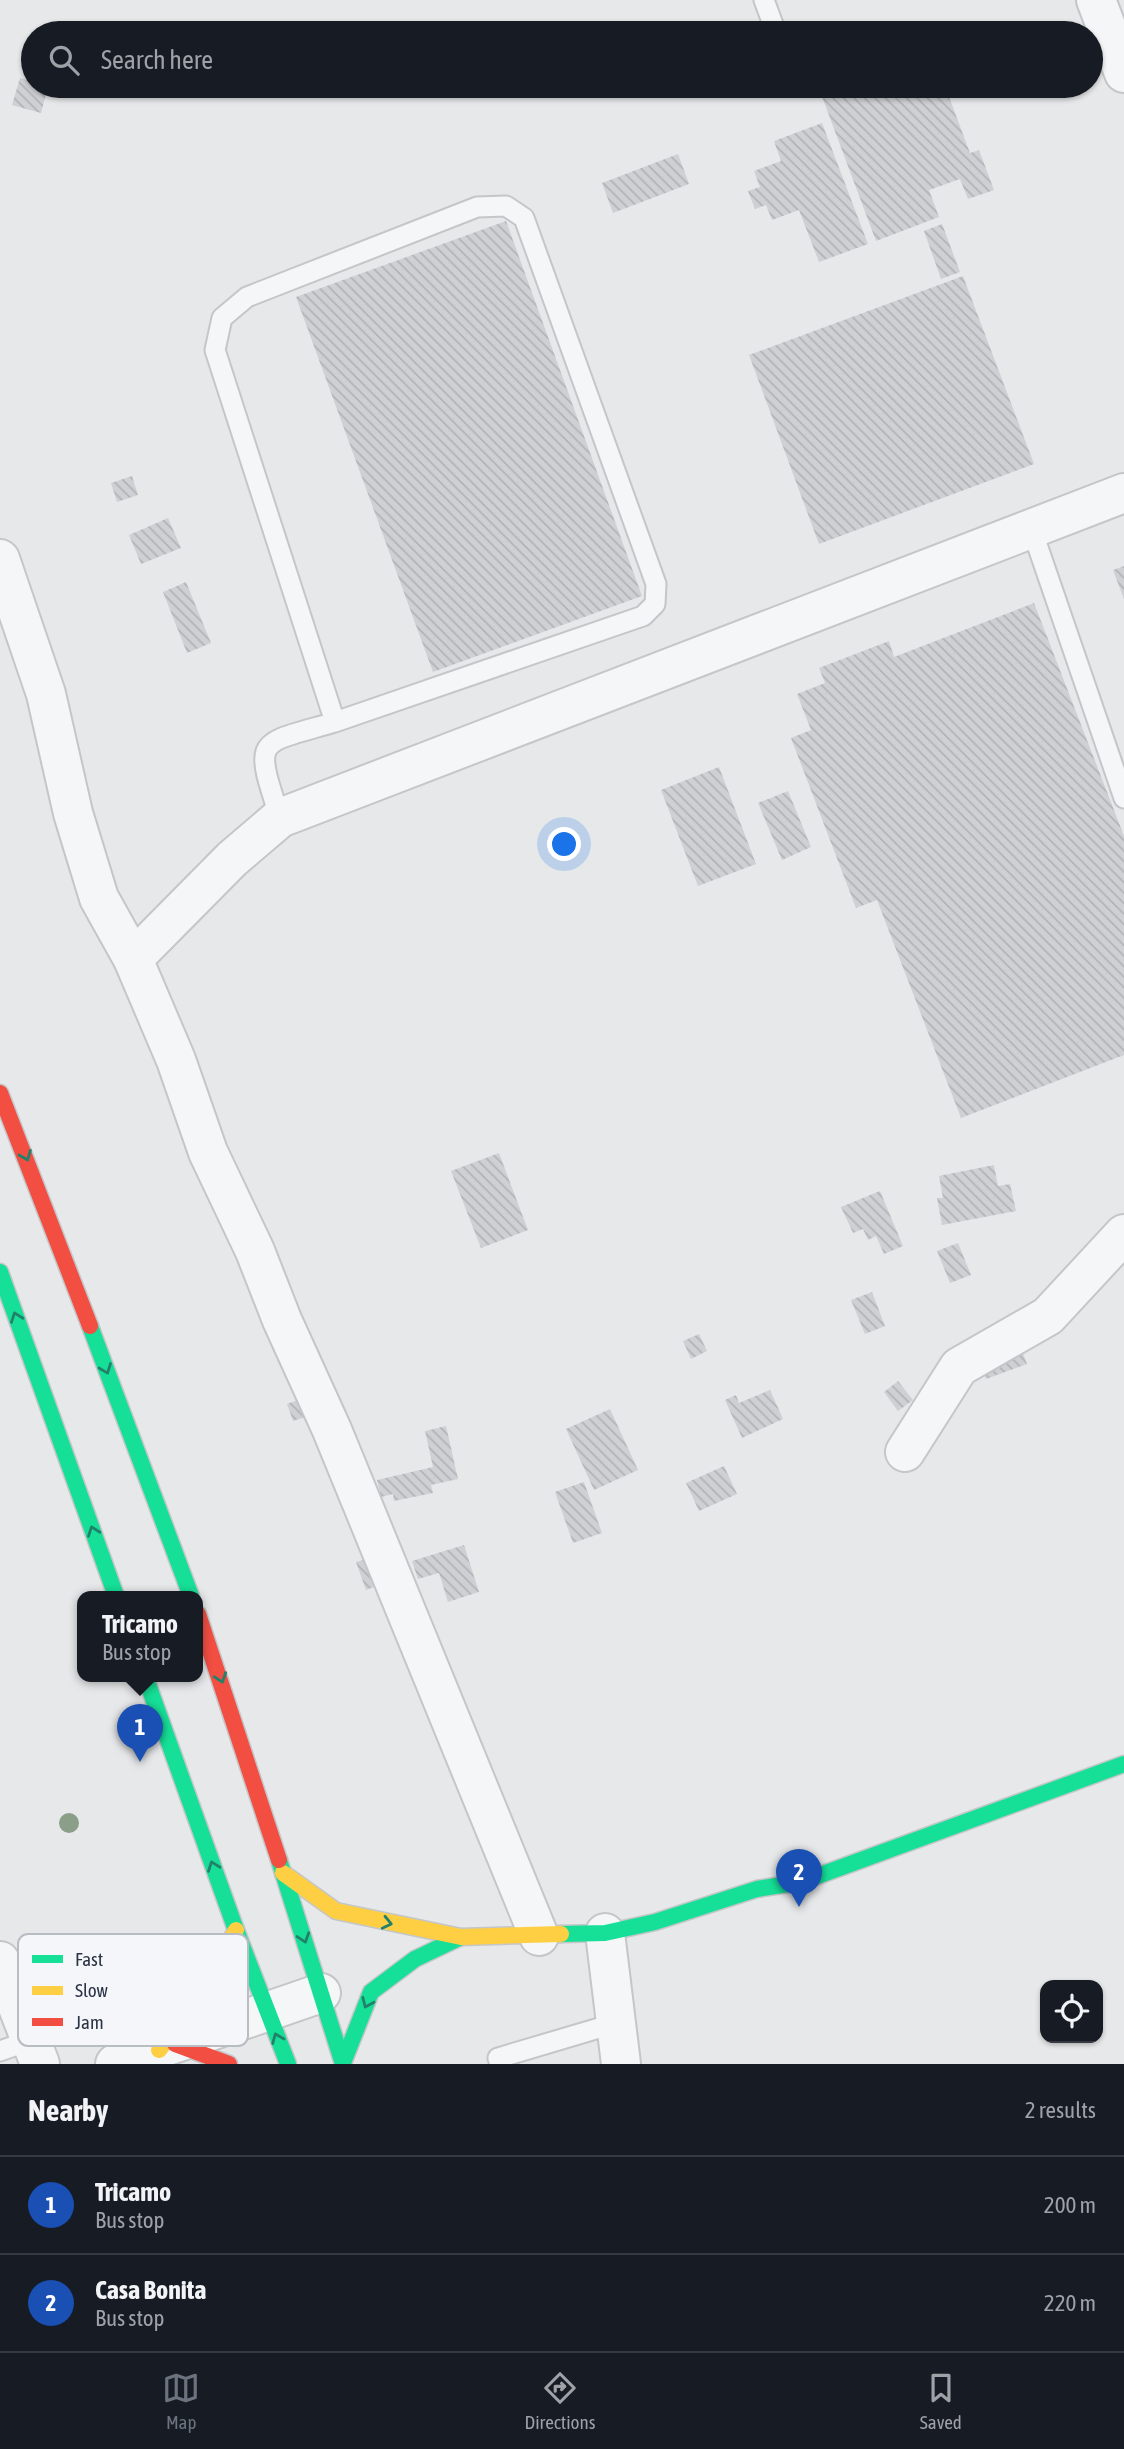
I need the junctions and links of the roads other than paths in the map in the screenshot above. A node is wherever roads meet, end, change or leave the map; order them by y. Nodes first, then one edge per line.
1 (764, 0) edge
2 (1096, 0) edge
3 (772, 21) edge
4 (1124, 73) edge
5 (1124, 493) edge
6 (1032, 530) junction
7 (0, 559) edge
8 (335, 722) junction
9 (1124, 797) edge
10 (280, 817) junction
11 (133, 959) junction
12 (0, 1093) edge
13 (1124, 1234) edge
14 (0, 1272) edge
15 (905, 1452) dead end
16 (114, 1591) edge
17 (189, 1591) edge
18 (203, 1629) edge
19 (147, 1682) edge
20 (1124, 1764) edge
21 (283, 1873) junction
22 (236, 1930) junction
23 (605, 1933) junction
24 (234, 1934) edge
25 (238, 1934) edge
26 (540, 1936) junction
27 (461, 1937) junction
28 (0, 1961) edge
29 (248, 1961) edge
30 (321, 1993) junction
31 (267, 2011) junction
32 (248, 2018) edge
33 (616, 2023) junction
34 (18, 2028) edge
35 (167, 2047) joint
36 (343, 2063) edge
37 (115, 2064) edge
38 (229, 2064) edge
39 (288, 2064) edge
40 (500, 2064) edge
41 (621, 2064) edge

1 - 3 lane
2 - 4 street
5 - 6 street
6 - 9 lane
6 - 10 street
7 - 11 street
8 - 8 lane
8 - 10 lane
10 - 11 street
11 - 26 street
12 -> 17 main road
13 - 15 street
16 -> 14 main road
18 -> 21 main road
22 -> 19 main road
20 - 23 main road
21 -> 27 main road
21 -> 30 main road
22 - 24 main road
22 - 25 main road
23 - 26 main road
23 - 33 street
26 - 27 main road
27 -> 36 main road
28 - 34 street
29 - 31 main road
30 - 31 street
30 - 36 main road
31 - 32 street
39 -> 31 main road
33 - 40 lane
33 - 41 street
35 - 37 street
35 - 38 main road

